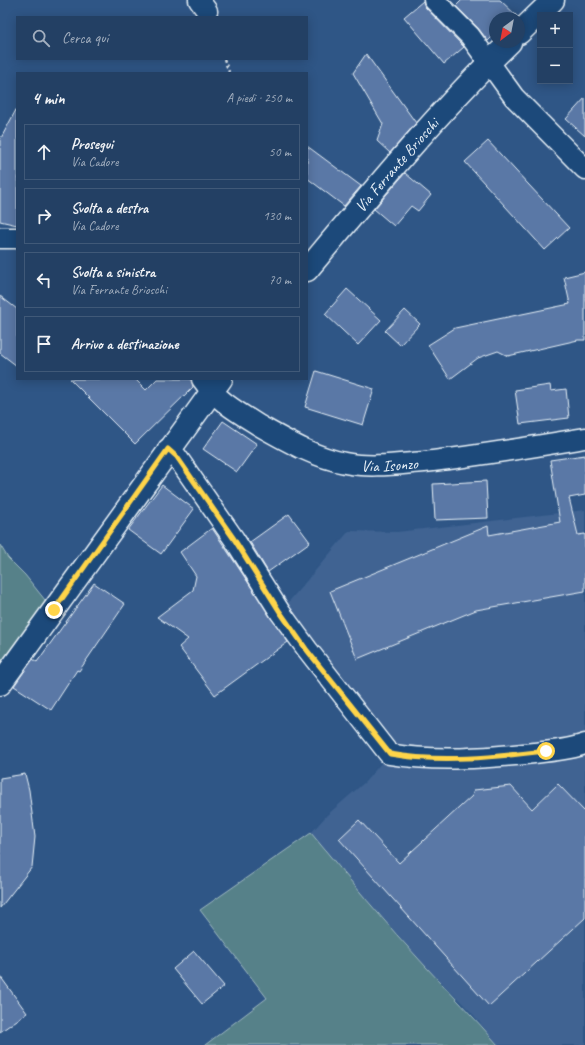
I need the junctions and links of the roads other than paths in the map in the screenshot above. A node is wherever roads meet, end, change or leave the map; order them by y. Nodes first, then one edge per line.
1 (434, 0) edge
2 (553, 0) edge
3 (525, 27) edge
4 (504, 48) edge
5 (489, 62) junction
6 (585, 169) edge
7 (0, 238) edge
8 (16, 238) edge
9 (308, 269) edge
10 (211, 383) edge
11 (585, 438) edge
12 (168, 449) junction
13 (0, 684) edge
14 (585, 744) edge

1 - 5 street
2 - 3 street
4 - 5 street, Via Ferrante Brioschi
5 - 6 street
5 - 9 street, Via Ferrante Brioschi
7 - 8 street
10 - 11 street, Via Isonzo
10 - 12 street
12 - 13 street
12 - 14 street

